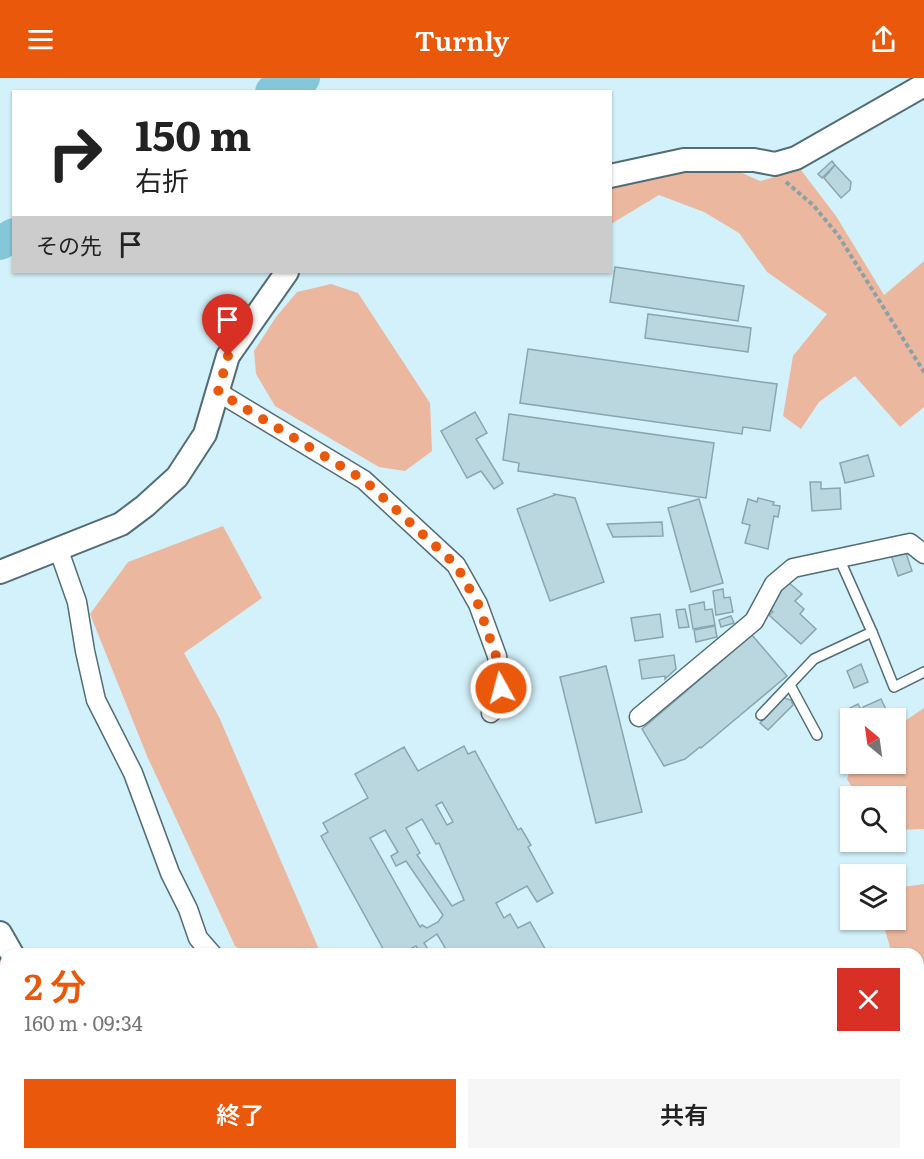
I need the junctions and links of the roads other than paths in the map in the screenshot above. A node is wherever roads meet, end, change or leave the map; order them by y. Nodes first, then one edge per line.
1 (924, 85) edge
2 (612, 176) edge
3 (286, 273) edge
4 (218, 392) junction
5 (58, 548) junction
6 (924, 554) edge
7 (839, 558) junction
8 (0, 572) edge
9 (872, 632) junction
10 (924, 672) edge
11 (790, 685) junction
12 (491, 712) dead end
13 (761, 715) dead end
14 (639, 717) dead end
15 (817, 735) dead end
16 (0, 933) edge
17 (9, 948) edge
18 (207, 948) edge

1 - 2 street
3 - 4 street
4 - 5 street
4 - 12 street
5 - 8 street
5 - 18 street
6 - 7 street
7 - 9 lane
7 - 14 street
9 - 10 lane
9 - 11 lane
11 - 13 lane
11 - 15 lane
16 - 17 street

